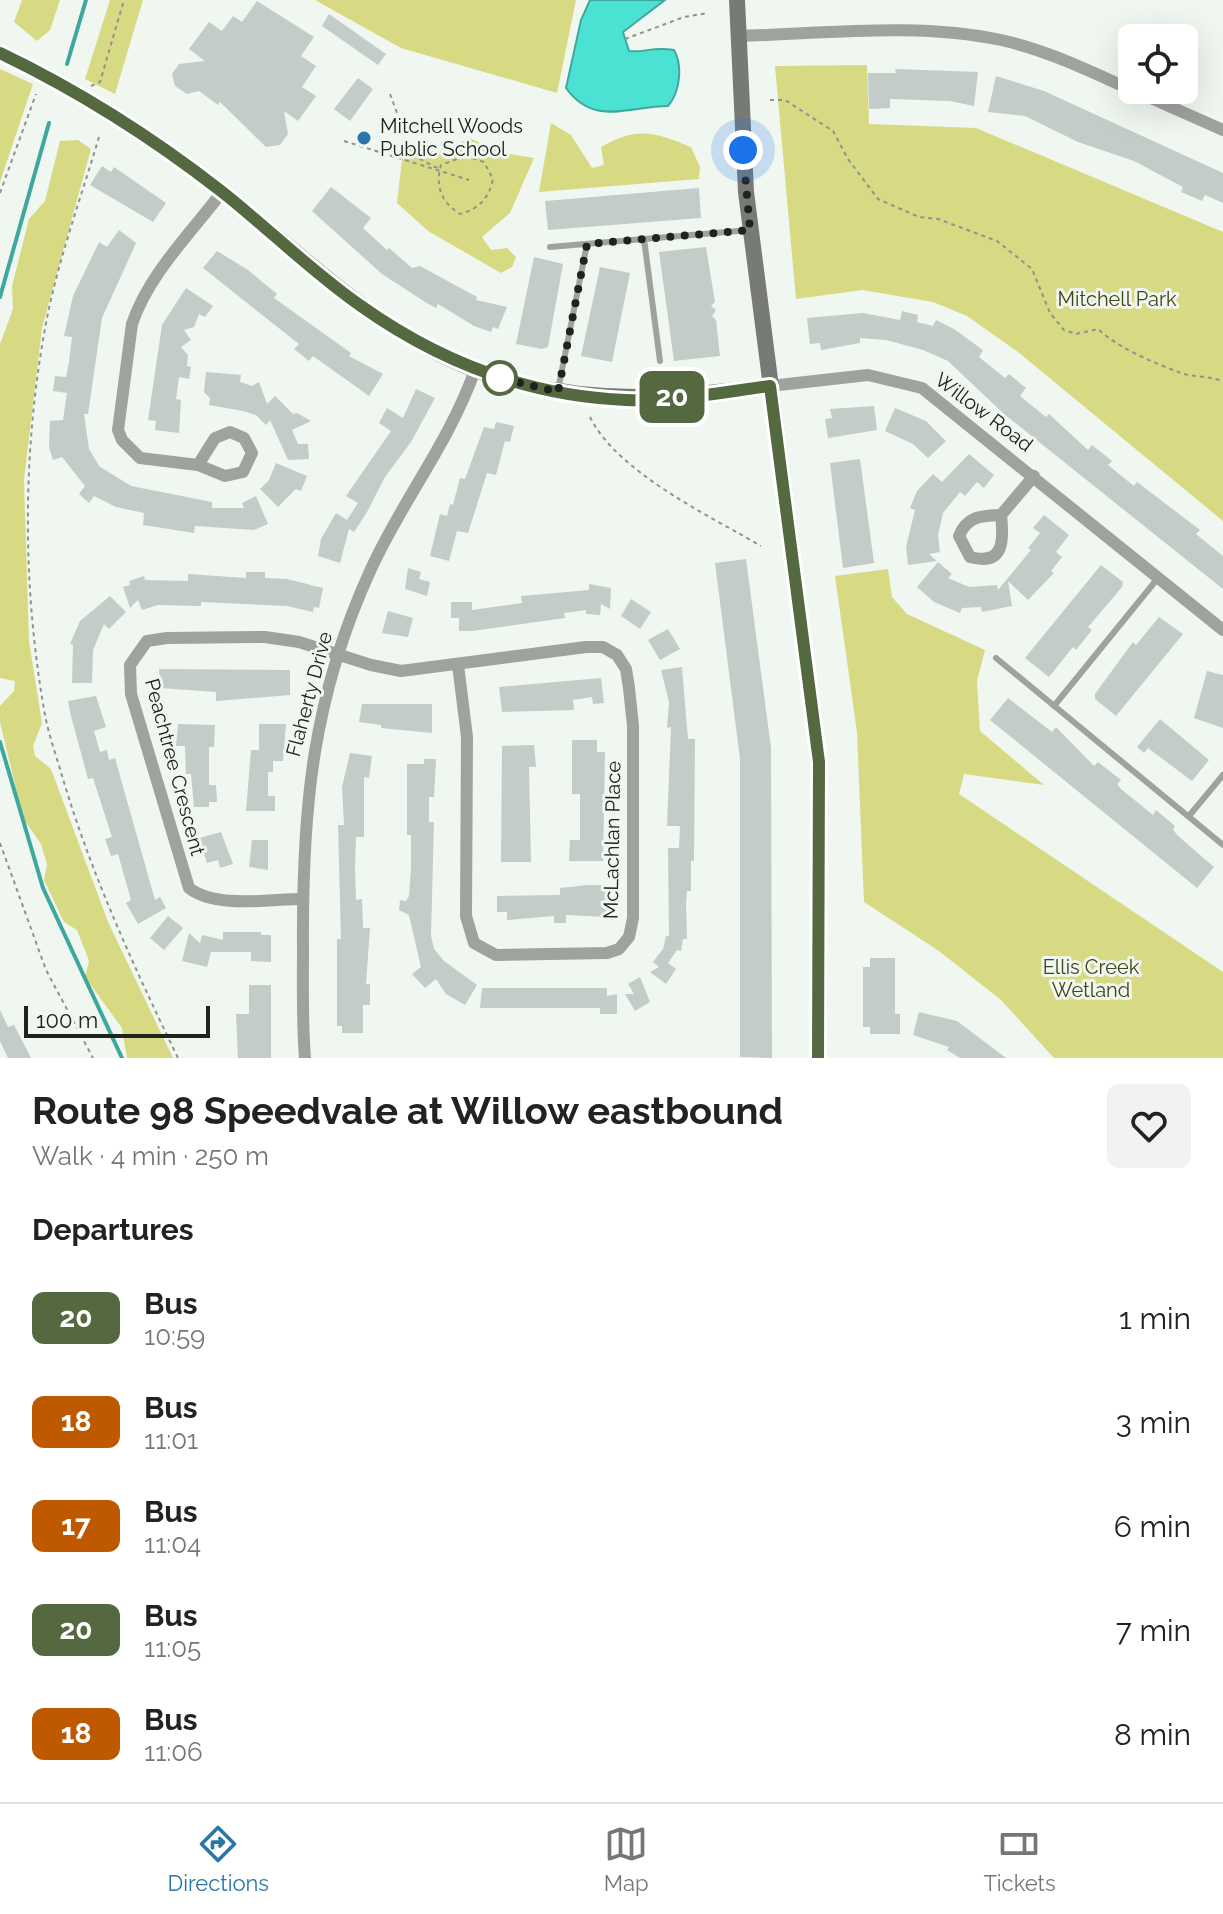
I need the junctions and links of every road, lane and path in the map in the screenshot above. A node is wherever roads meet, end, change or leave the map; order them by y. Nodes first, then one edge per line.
1 (124, 0) edge
2 (737, 0) edge
3 (708, 13) dead end
4 (738, 36) junction
5 (625, 39) dead end
6 (0, 53) edge
7 (1118, 84) edge
8 (36, 94) dead end
9 (74, 94) junction
10 (390, 94) dead end
11 (770, 100) dead end
12 (1164, 104) edge
13 (1223, 130) edge
14 (99, 137) dead end
15 (344, 141) dead end
16 (440, 170) junction
17 (469, 180) dead end
18 (222, 192) junction
19 (0, 193) edge
20 (750, 230) junction
21 (644, 239) junction
22 (587, 244) junction
23 (550, 247) dead end
24 (660, 361) dead end
25 (475, 370) junction
26 (1223, 382) edge
27 (770, 386) junction
28 (558, 392) junction
29 (590, 417) dead end
30 (198, 465) dead end
31 (1034, 476) junction
32 (1001, 515) dead end
33 (761, 546) dead end
34 (1159, 577) junction
35 (1223, 630) edge
36 (338, 653) junction
37 (996, 658) dead end
38 (458, 665) junction
39 (1054, 706) junction
40 (1223, 775) edge
41 (1189, 816) junction
42 (0, 843) edge
43 (1223, 845) edge
44 (303, 899) junction
45 (93, 1058) edge
46 (178, 1058) edge
47 (305, 1058) edge
48 (818, 1058) edge

1 - 9 path
2 - 4 main road
3 - 5 path
4 - 7 street
4 - 20 main road
6 - 9 main road, Willow Road
8 - 19 path
9 - 18 main road, Willow Road
10 - 16 path
11 - 26 path
12 - 13 street
14 - 46 path
15 - 16 path
16 - 16 path
16 - 17 path
18 - 25 main road, Willow Road
18 - 30 street
20 - 21 lane
20 - 27 main road
21 - 22 lane
21 - 24 lane
22 - 23 lane
22 - 28 lane
25 - 28 main road, Willow Road
25 - 36 street, Flaherty Drive
27 - 28 main road, Willow Road
27 - 31 street, Willow Road
27 - 48 main road
29 - 33 path
31 - 32 street
31 - 34 street, Willow Road
34 - 35 street, Willow Road
34 - 39 lane
36 - 38 street, McLachlan Place
36 - 44 street, Flaherty Drive
36 - 44 street, Peachtree Crescent
37 - 39 lane
38 - 38 street, McLachlan Place
39 - 41 lane
40 - 41 lane
41 - 43 lane
42 - 45 path
44 - 47 street, Flaherty Drive

